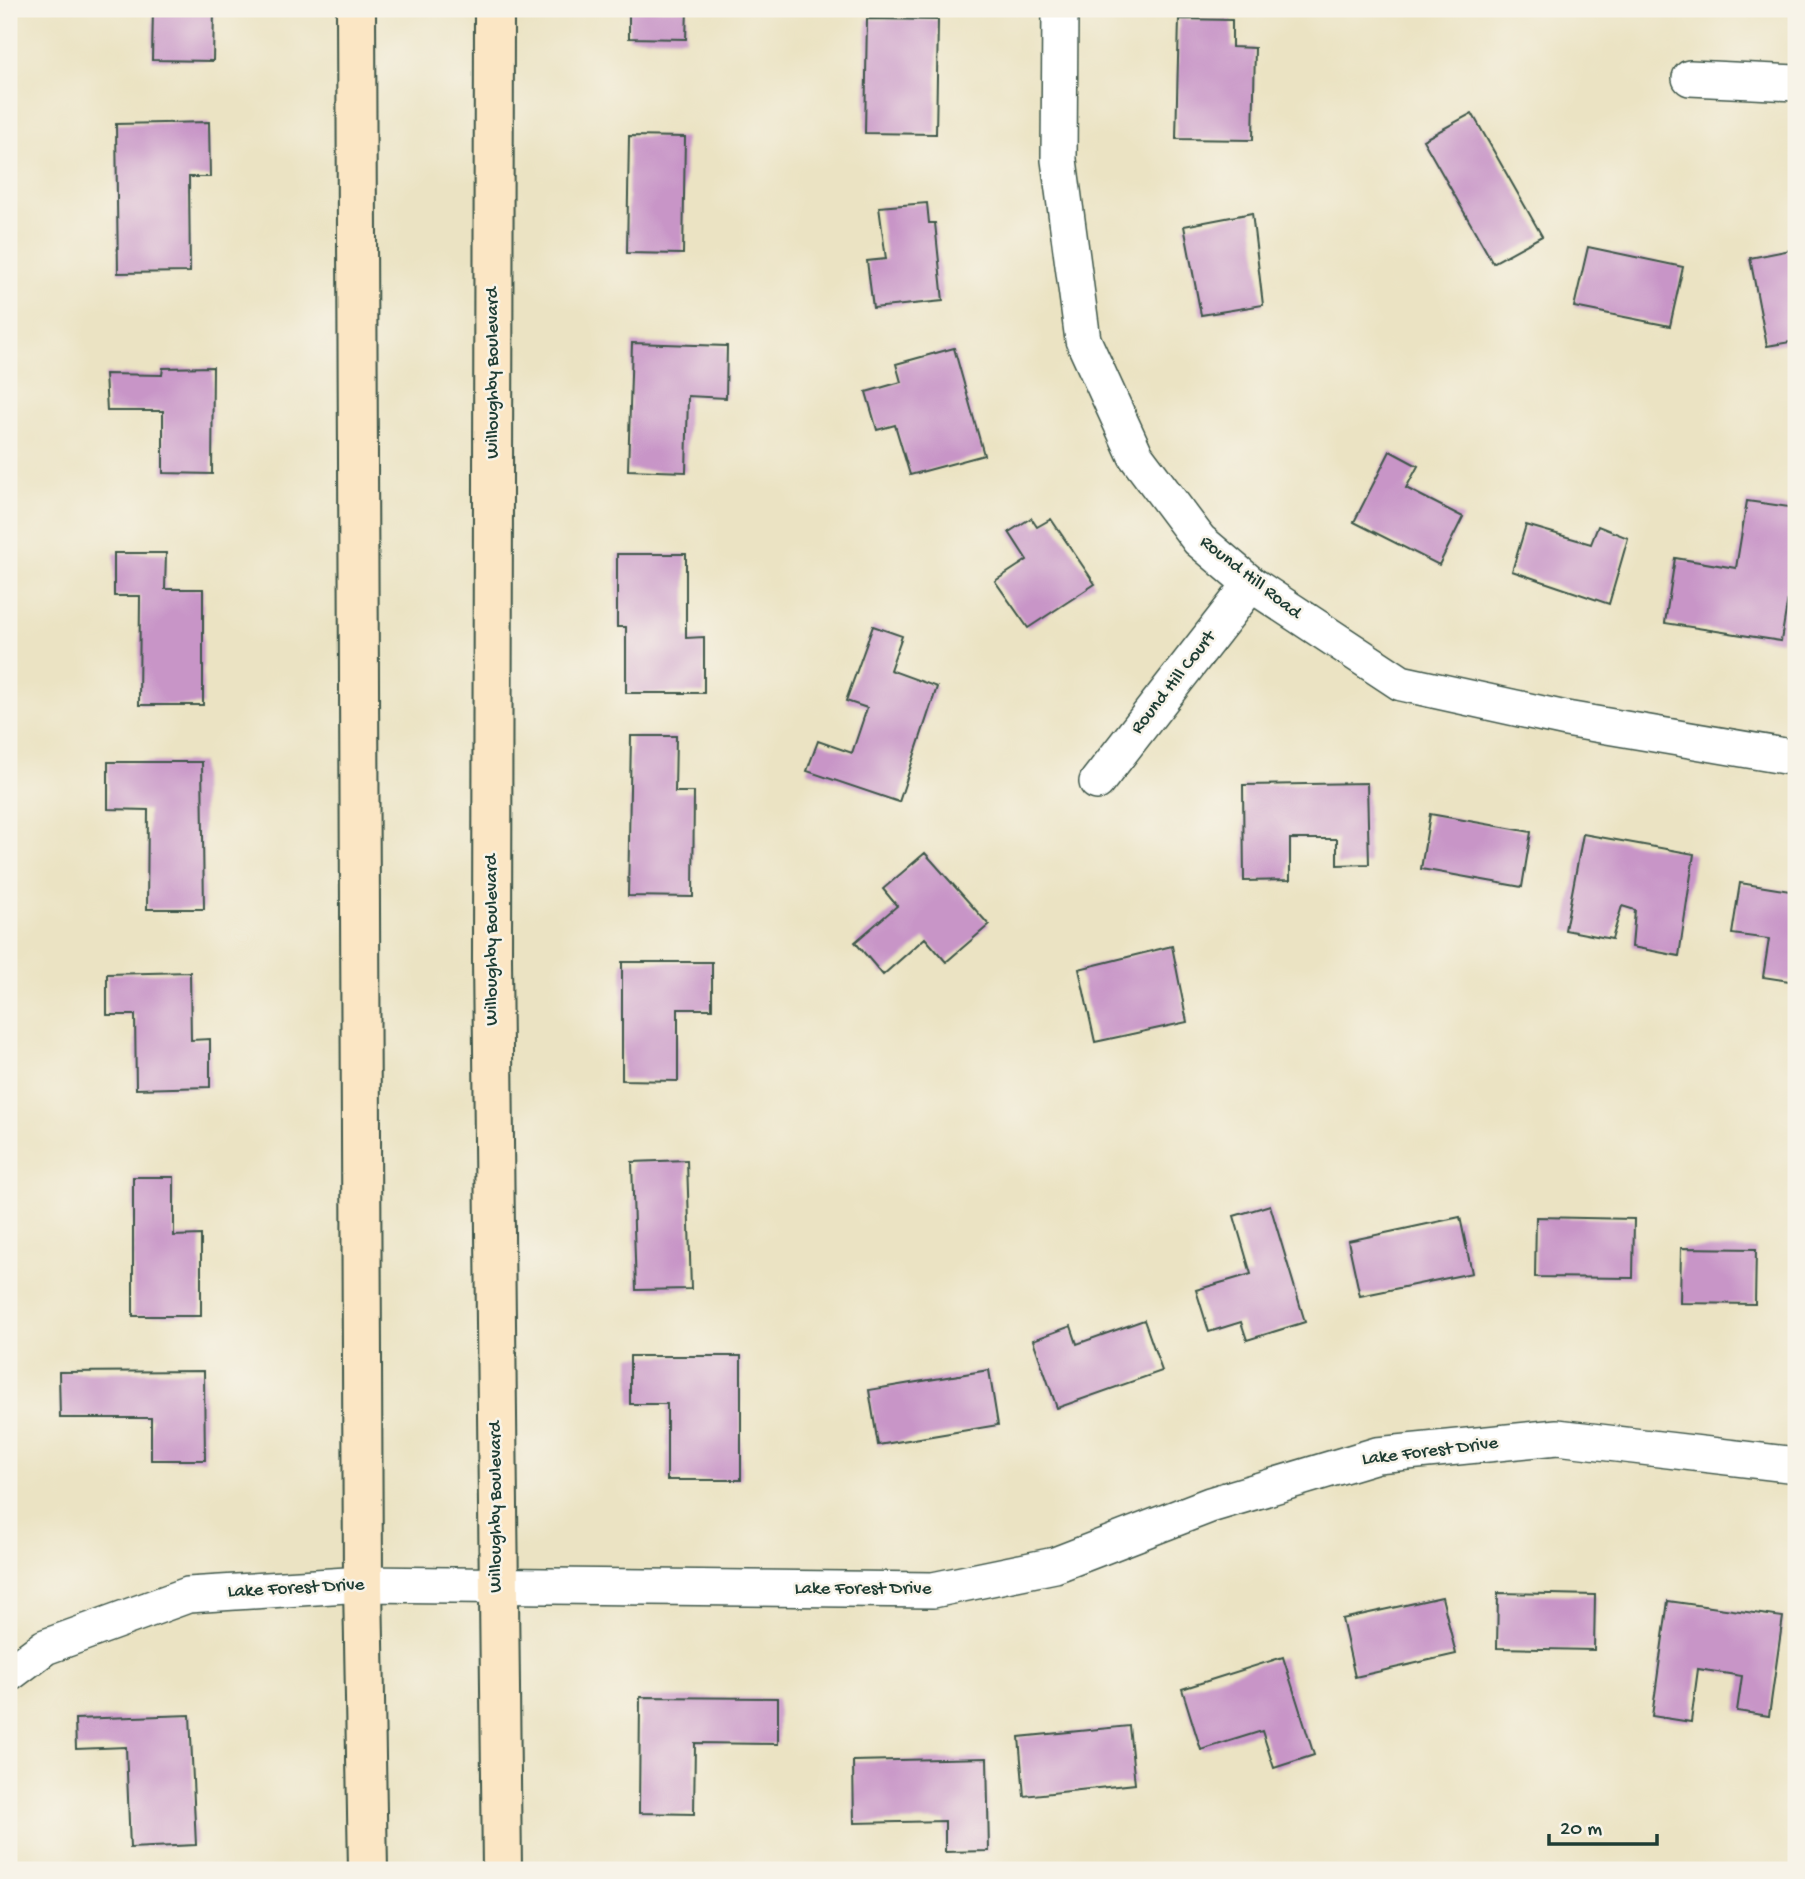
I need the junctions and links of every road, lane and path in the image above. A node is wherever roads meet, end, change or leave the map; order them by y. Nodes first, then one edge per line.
1 (356, 9) edge
2 (494, 9) edge
3 (1060, 9) edge
4 (1690, 78) dead end
5 (1796, 83) edge
6 (1251, 584) junction
7 (1796, 758) edge
8 (1097, 782) dead end
9 (1796, 1465) edge
10 (363, 1584) junction
11 (496, 1588) junction
12 (9, 1674) edge
13 (368, 1870) edge
14 (502, 1870) edge

1 - 10 street
2 - 11 street, Willoughby Boulevard
3 - 6 street, Round Hill Road
4 - 5 street
6 - 7 street, Round Hill Road
6 - 8 street, Round Hill Court
9 - 11 street, Lake Forest Drive
10 - 11 street, Lake Forest Drive
10 - 12 street, Lake Forest Drive
10 - 13 street
11 - 14 street, Willoughby Boulevard

